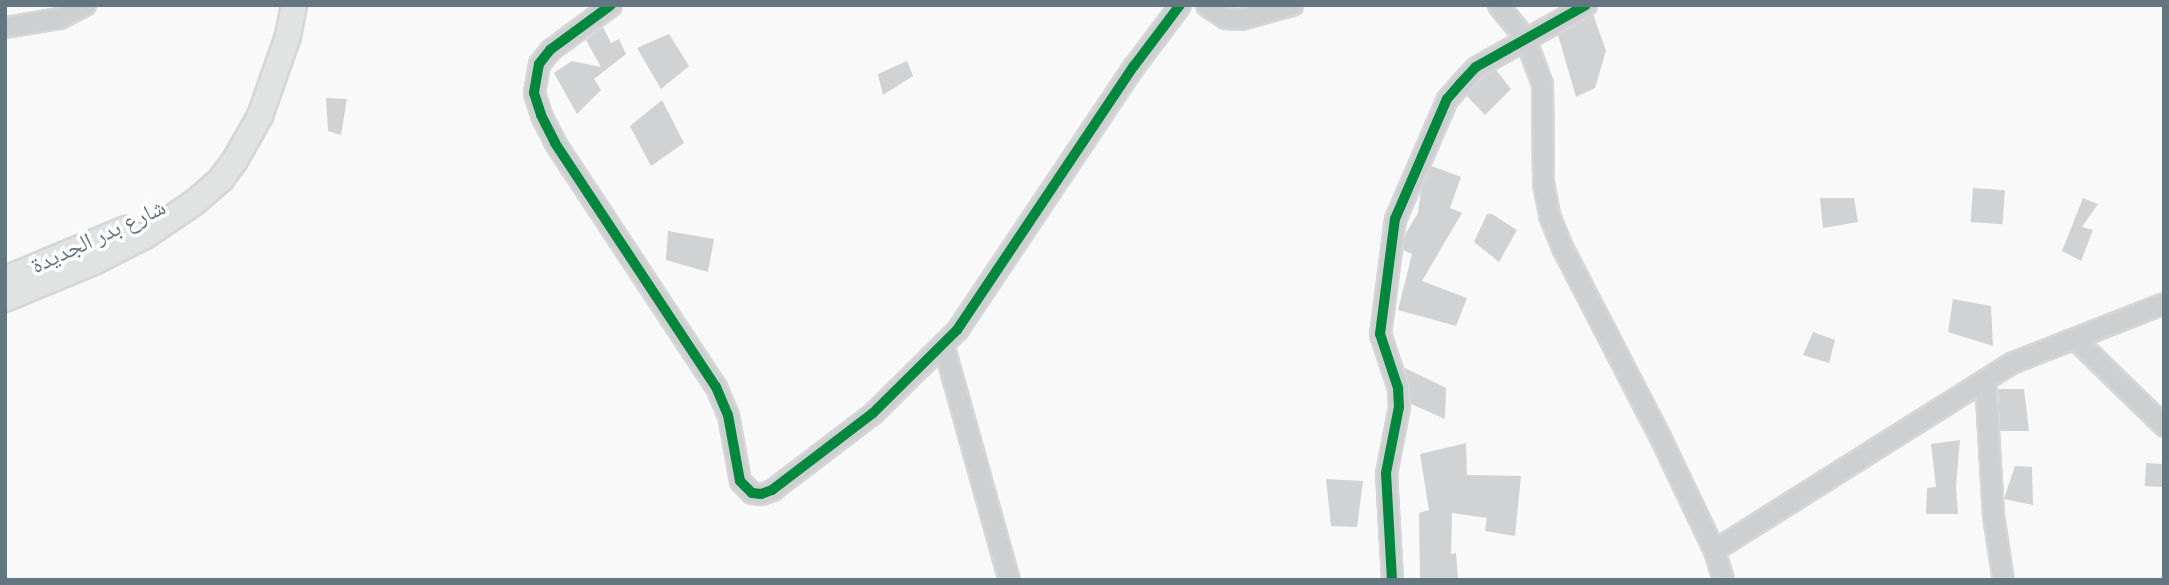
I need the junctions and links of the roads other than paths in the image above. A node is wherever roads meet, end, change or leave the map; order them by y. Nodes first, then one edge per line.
1 (85, 5) edge
2 (282, 5) edge
3 (293, 5) edge
4 (611, 5) edge
5 (1180, 5) edge
6 (1206, 5) edge
7 (1292, 5) edge
8 (1498, 5) edge
9 (1586, 5) edge
10 (5, 27) edge
11 (1525, 38) junction
12 (5, 279) edge
13 (5, 299) edge
14 (2164, 303) edge
15 (2076, 340) junction
16 (943, 344) junction
17 (1984, 380) junction
18 (2164, 426) edge
19 (1714, 550) junction
20 (1009, 580) edge
21 (1392, 580) edge
22 (1723, 580) edge
23 (2003, 580) edge

1 - 10 street
2 - 12 main road, شارع بدر الجديدة
3 - 13 main road, شارع بدر الجديدة
4 - 16 street
5 - 16 street
6 - 7 street
8 - 11 street
9 - 11 street
11 - 19 street
11 - 21 street
14 - 15 street
15 - 17 street
15 - 18 street
16 - 20 street
17 - 19 street
17 - 23 street
19 - 22 street

